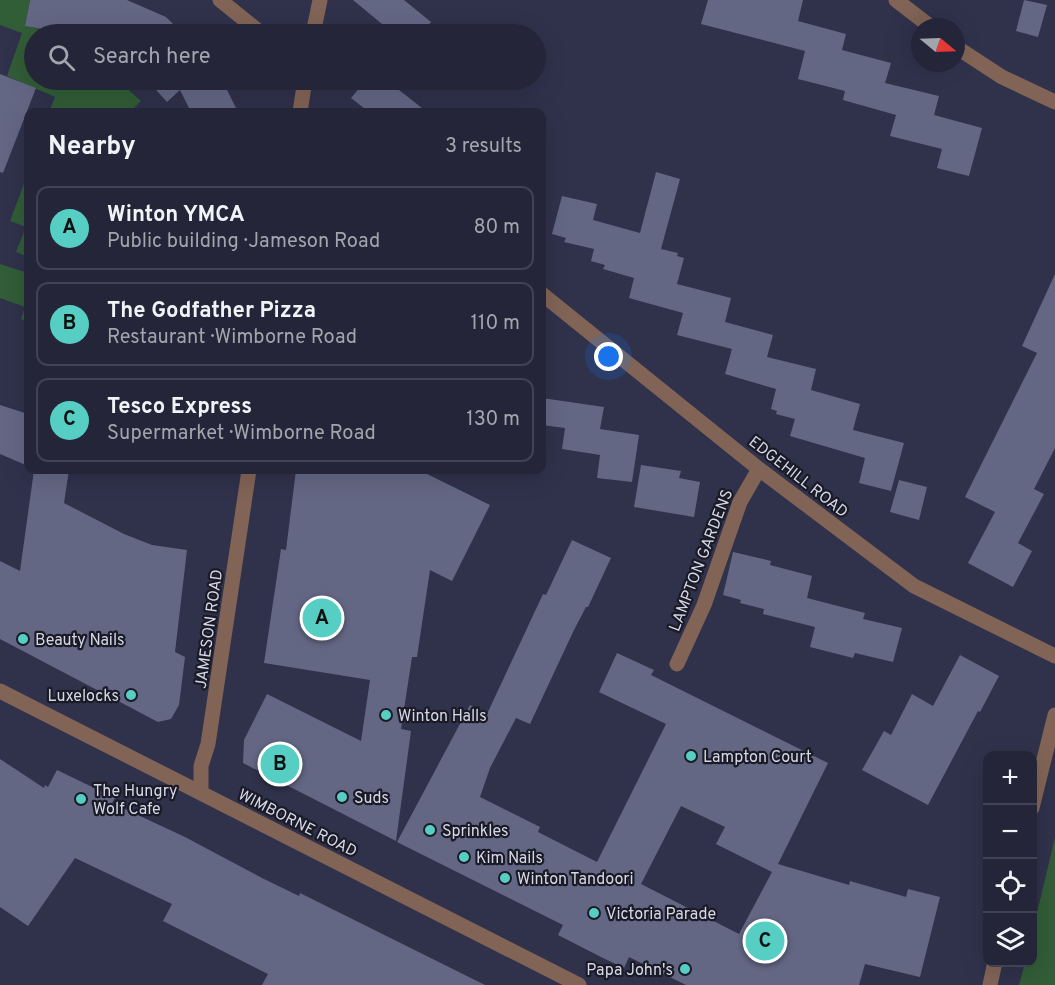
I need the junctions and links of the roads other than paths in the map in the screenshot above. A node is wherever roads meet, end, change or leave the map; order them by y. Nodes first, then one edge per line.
1 (220, 0) edge
2 (320, 0) edge
3 (896, 0) edge
4 (919, 18) edge
5 (250, 24) edge
6 (315, 24) edge
7 (965, 52) edge
8 (303, 90) edge
9 (1055, 102) edge
10 (301, 108) edge
11 (546, 297) edge
12 (759, 469) junction
13 (248, 474) edge
14 (1055, 656) edge
15 (677, 664) dead end
16 (0, 691) edge
17 (1055, 715) edge
18 (201, 792) junction
19 (1033, 805) edge
20 (994, 967) edge
21 (579, 985) edge
22 (990, 985) edge

1 - 5 street
2 - 6 street
3 - 4 street
7 - 9 street
8 - 10 street
11 - 12 street, EDGEHILL ROAD
12 - 14 street, EDGEHILL ROAD
12 - 15 street, LAMPTON GARDENS
13 - 18 street, JAMESON ROAD
16 - 18 street, WIMBORNE ROAD
17 - 19 street
18 - 21 street, WIMBORNE ROAD
20 - 22 street

